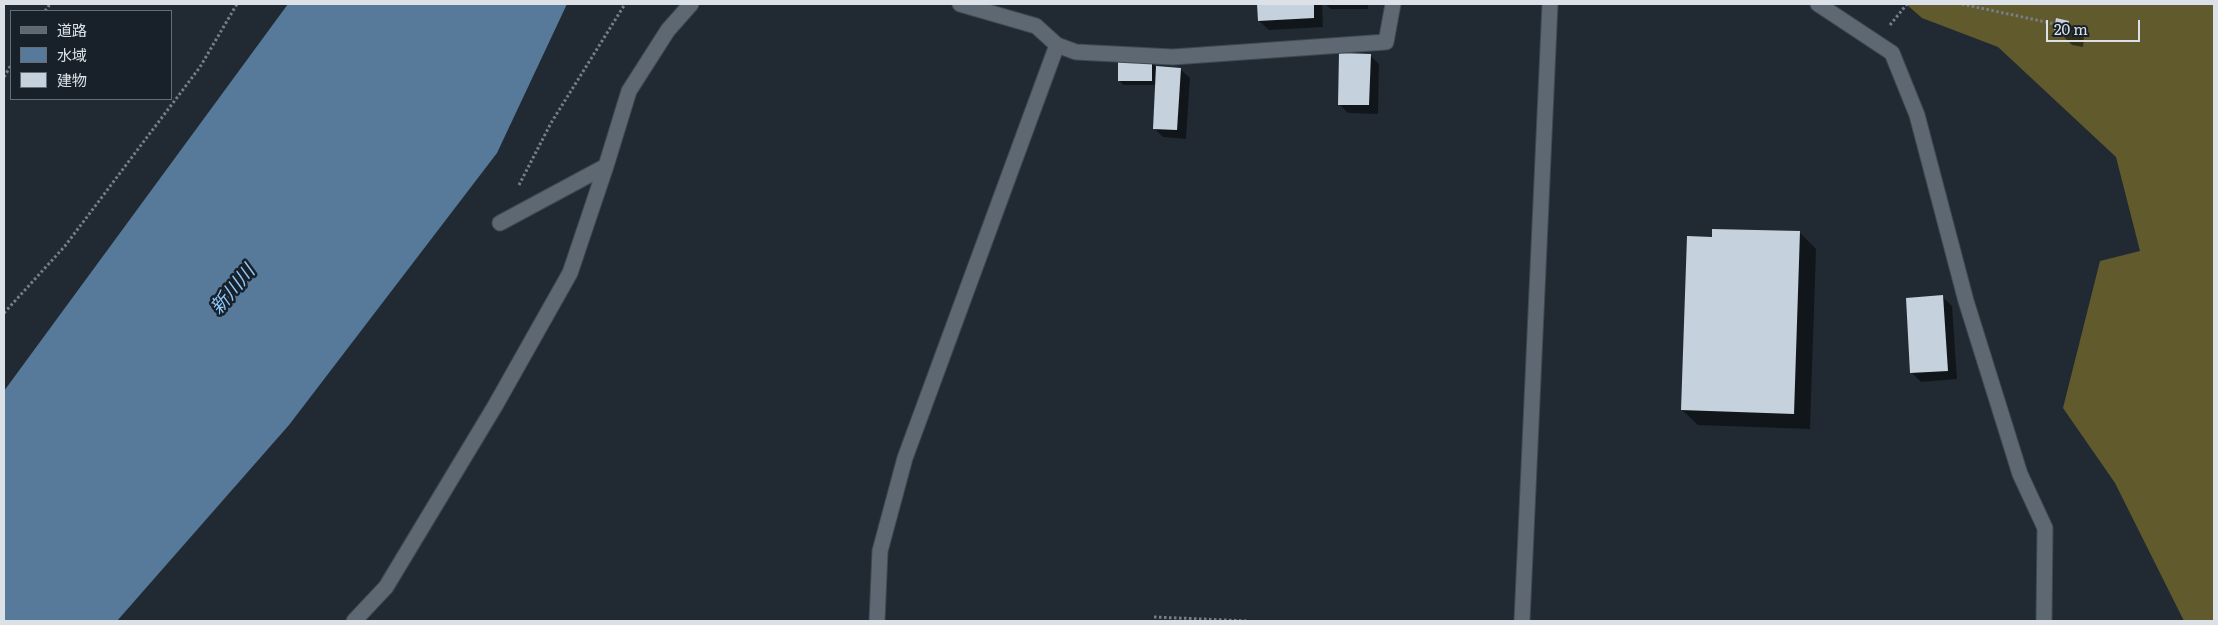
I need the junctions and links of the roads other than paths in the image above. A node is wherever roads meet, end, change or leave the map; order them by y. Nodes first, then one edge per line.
1 (691, 4) edge
2 (960, 4) edge
3 (1393, 4) edge
4 (1550, 4) edge
5 (1818, 4) edge
6 (1057, 45) junction
7 (606, 166) junction
8 (500, 223) road end
9 (354, 621) edge
10 (877, 621) edge
11 (1522, 621) edge
12 (2044, 621) edge

1 - 7 street
2 - 6 street
3 - 6 street
4 - 11 street
5 - 12 street
6 - 10 street
7 - 8 street
7 - 9 street

